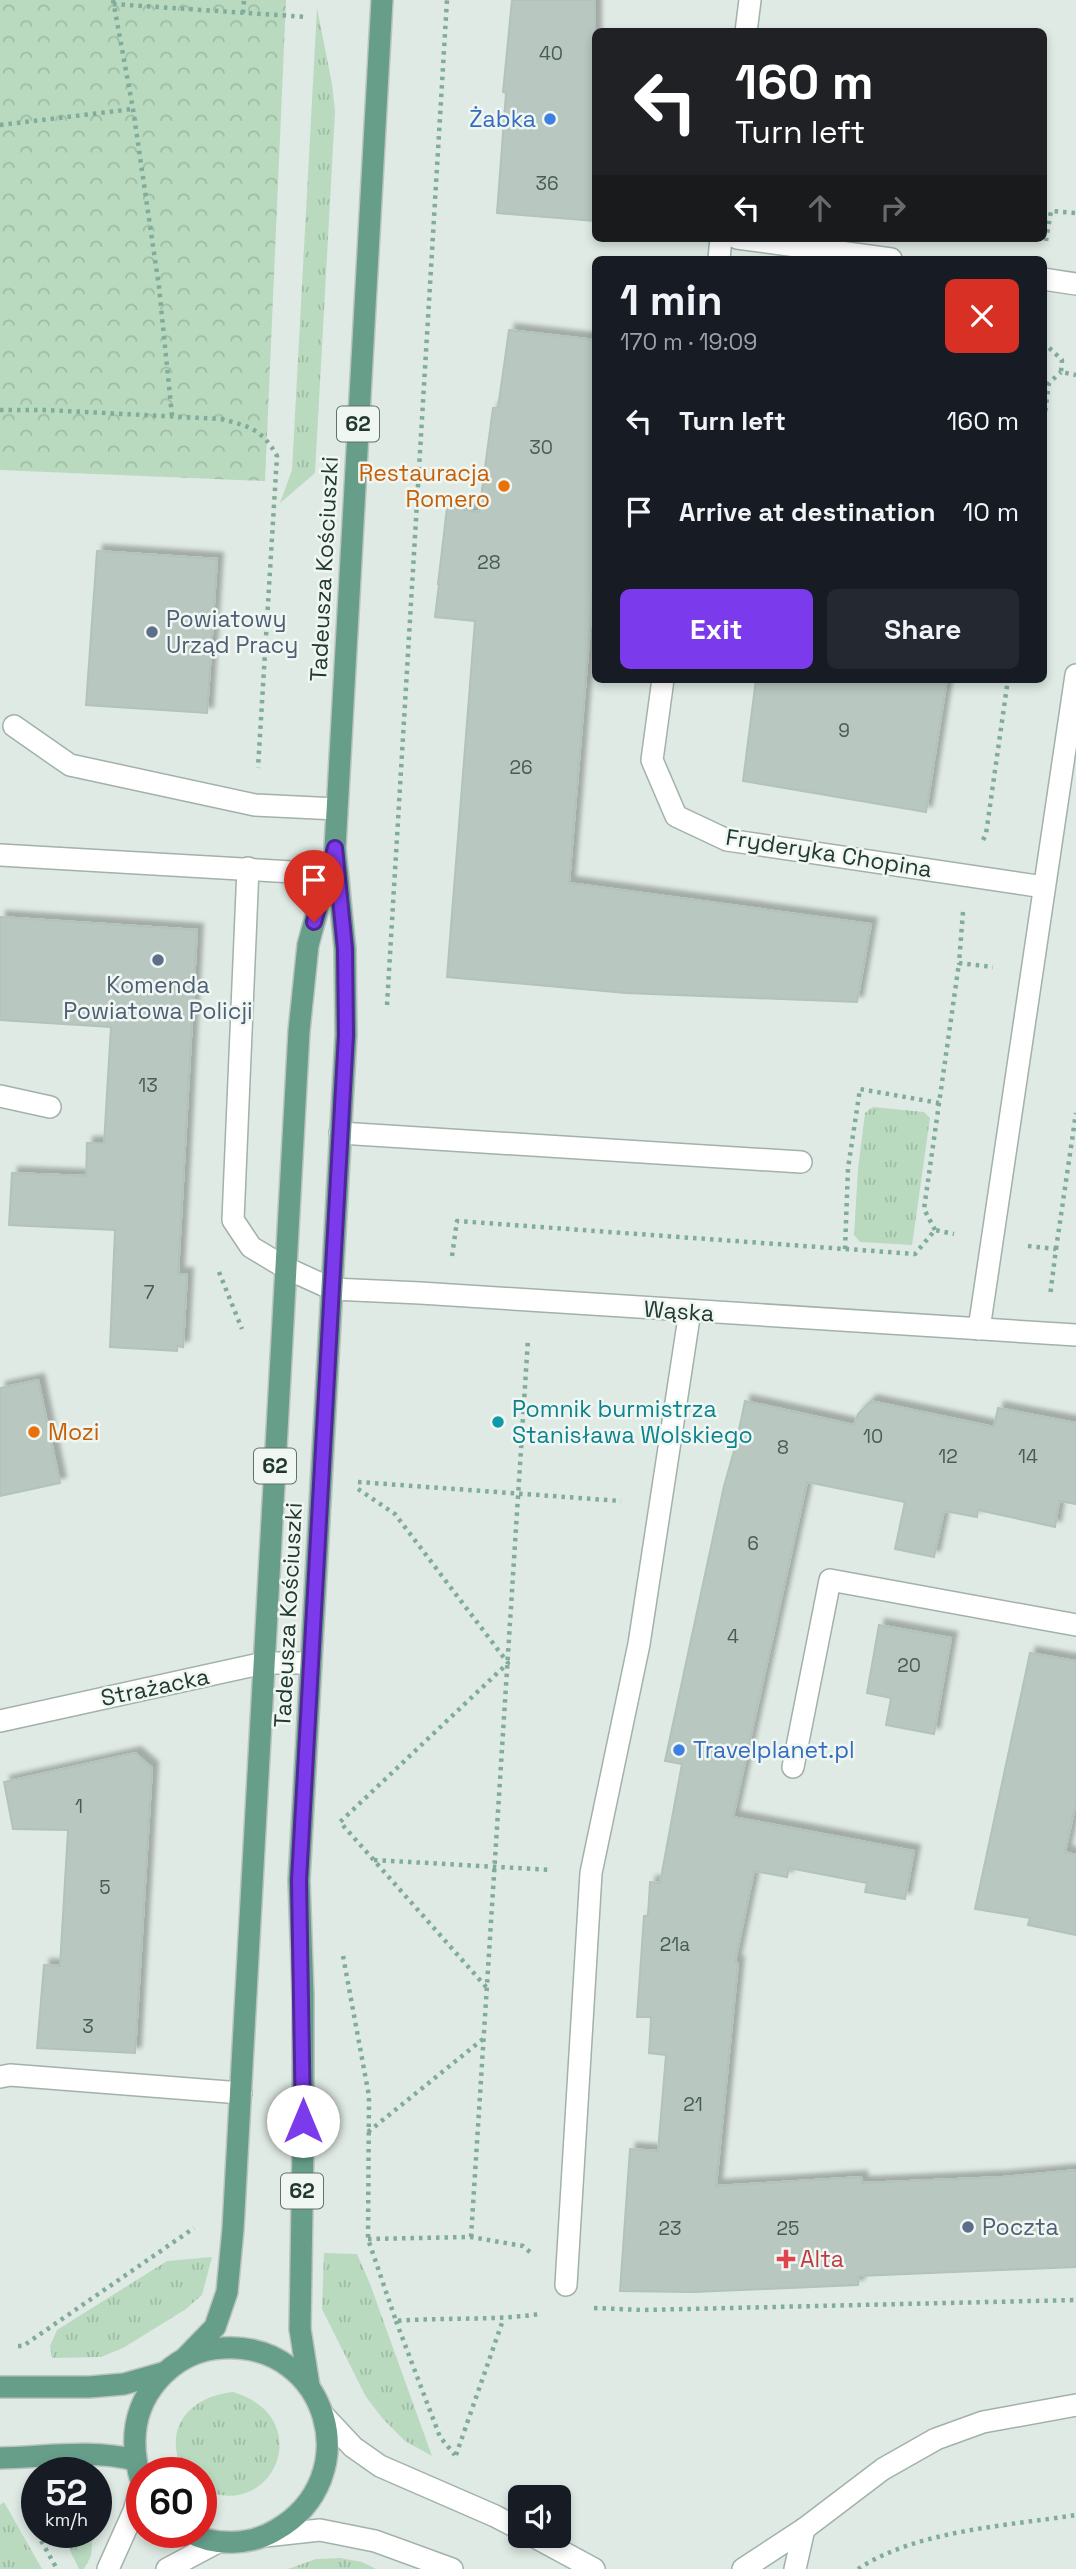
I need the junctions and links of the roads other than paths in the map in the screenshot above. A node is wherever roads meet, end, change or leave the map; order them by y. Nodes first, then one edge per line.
1 (382, 0) edge
2 (750, 0) edge
3 (746, 28) edge
4 (766, 242) edge
5 (869, 256) edge
6 (1047, 280) edge
7 (1076, 284) edge
8 (1076, 675) edge
9 (662, 683) edge
10 (14, 726) dead end
11 (337, 809) junction
12 (335, 848) junction
13 (0, 855) edge
14 (248, 868) junction
15 (327, 874) junction
16 (1044, 887) junction
17 (0, 1096) edge
18 (50, 1108) dead end
19 (340, 1133) junction
20 (801, 1162) dead end
21 (286, 1268) junction
22 (332, 1289) junction
23 (690, 1311) junction
24 (979, 1329) junction
25 (1076, 1335) edge
26 (1076, 1625) edge
27 (264, 1663) junction
28 (311, 1663) junction
29 (0, 1721) edge
30 (793, 1767) dead end
31 (0, 2077) edge
32 (241, 2094) junction
33 (566, 2285) road end
34 (185, 2358) junction
35 (166, 2372) junction
36 (309, 2386) junction
37 (0, 2387) edge
38 (1076, 2405) edge
39 (324, 2416) junction
40 (135, 2457) edge
41 (0, 2458) edge
42 (126, 2458) edge
43 (508, 2523) edge
44 (126, 2529) edge
45 (804, 2529) junction
46 (265, 2536) junction
47 (218, 2542) joint
48 (555, 2548) edge
49 (108, 2569) edge
50 (167, 2569) edge
51 (452, 2569) edge
52 (594, 2569) edge
53 (743, 2569) edge
54 (795, 2569) edge

1 - 11 main road, Tadeusza Kościuszki / 62
2 - 3 street
4 - 5 street
6 - 7 street
8 - 16 street
9 - 16 street, Fryderyka Chopina
10 - 11 street
11 - 12 main road, Tadeusza Kościuszki / 62
12 - 15 main road, Tadeusza Kościuszki / 62
12 - 19 main road, Tadeusza Kościuszki / 62
13 - 14 street
14 - 15 street
14 - 21 street, Wąska
15 - 21 main road, Tadeusza Kościuszki / 62
16 - 24 street
17 - 18 street
19 - 20 street
19 - 22 main road, Tadeusza Kościuszki / 62
21 - 22 street, Wąska
21 - 27 main road, Tadeusza Kościuszki / 62
22 - 23 street, Wąska
22 - 28 main road, Tadeusza Kościuszki / 62
23 - 24 street, Wąska
23 - 33 street
24 - 25 street, Wąska
26 - 30 street
27 - 28 street, Strażacka
27 - 29 street, Strażacka
27 - 32 main road, Tadeusza Kościuszki / 62
28 - 36 main road, Tadeusza Kościuszki / 62
31 - 32 street
32 - 34 main road, 62
34 - 35 main road
34 - 36 main road
35 - 37 main road
35 - 40 main road
36 - 39 main road
38 - 45 street
39 - 43 street
39 - 46 main road
41 - 42 main road
44 - 49 street
45 - 53 street
45 - 54 street
46 - 47 main road
46 - 51 street
47 - 50 street
48 - 52 street

